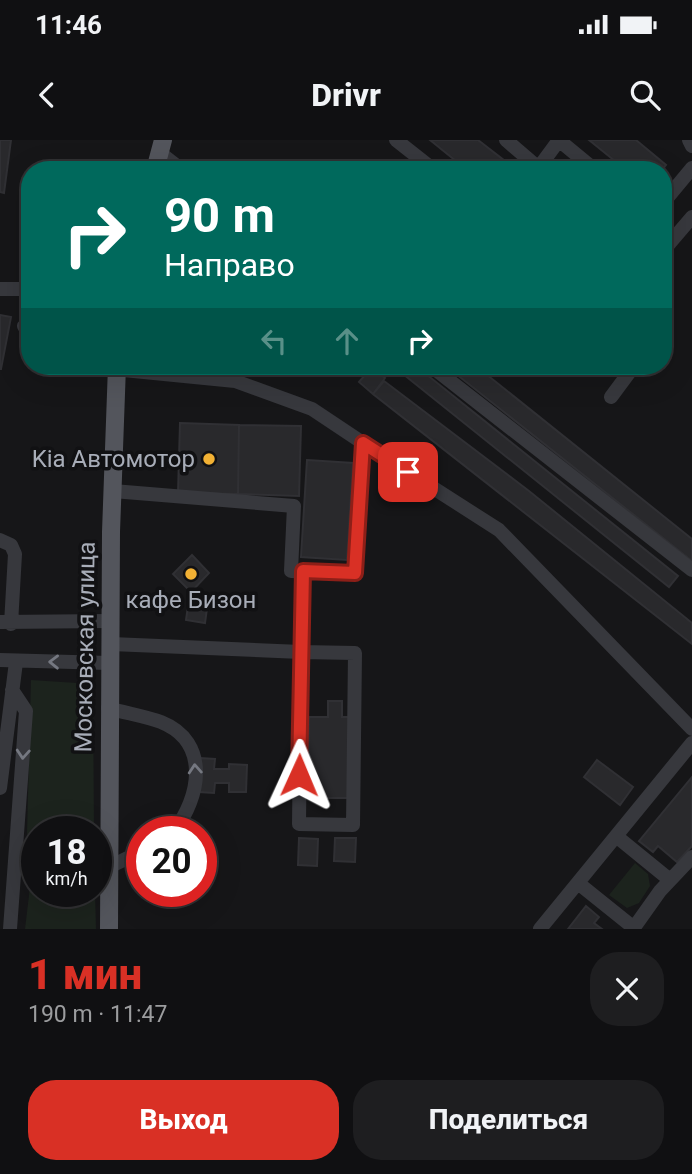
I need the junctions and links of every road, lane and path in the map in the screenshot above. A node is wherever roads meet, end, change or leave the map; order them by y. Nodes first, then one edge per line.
1 (396, 140) edge
2 (506, 140) edge
3 (559, 140) edge
4 (689, 140) edge
5 (692, 146) edge
6 (423, 161) edge
7 (530, 161) edge
8 (545, 161) edge
9 (585, 161) edge
10 (692, 168) edge
11 (672, 192) edge
12 (692, 217) edge
13 (672, 240) edge
14 (0, 289) edge
15 (21, 289) edge
16 (117, 375) edge
17 (196, 375) edge
18 (443, 375) edge
19 (627, 375) edge
20 (611, 397) dead end
21 (363, 443) junction
22 (113, 491) junction
23 (0, 540) edge
24 (692, 570) edge
25 (303, 571) junction
26 (110, 621) junction
27 (6, 623) edge
28 (111, 644) junction
29 (301, 652) junction
30 (0, 660) edge
31 (16, 662) junction
32 (109, 663) junction
33 (12, 691) junction
34 (108, 708) junction
35 (692, 729) edge
36 (692, 743) edge
37 (0, 788) edge
38 (109, 816) edge
39 (185, 816) edge
40 (616, 836) junction
41 (692, 857) edge
42 (670, 880) junction
43 (578, 883) junction
44 (109, 907) edge
45 (10, 929) edge
46 (109, 929) edge
47 (540, 929) edge
48 (633, 929) edge

1 - 6 street
2 - 7 street
3 - 8 street
3 - 9 street
4 - 5 street
10 - 11 street
12 - 13 street
14 - 15 street
16 - 22 main road, Московская улица
17 - 21 street
18 - 24 street
19 - 20 street
21 - 25 street
21 - 35 street
22 - 25 street
22 - 26 main road, Московская улица
23 - 27 street
25 - 29 street
26 - 27 street
26 - 28 main road, Московская улица
28 - 29 street
28 - 32 main road, Московская улица
29 - 29 street
30 - 31 street
32 -> 31 street
31 - 33 street
32 - 34 main road, Московская улица
33 - 37 street
33 -> 45 street
34 - 38 main road, Московская улица
39 -> 34 street
36 - 40 street
40 - 42 street
40 - 43 street
41 - 42 street
42 - 48 street
43 - 47 street
43 - 48 street
44 - 46 main road, Московская улица

